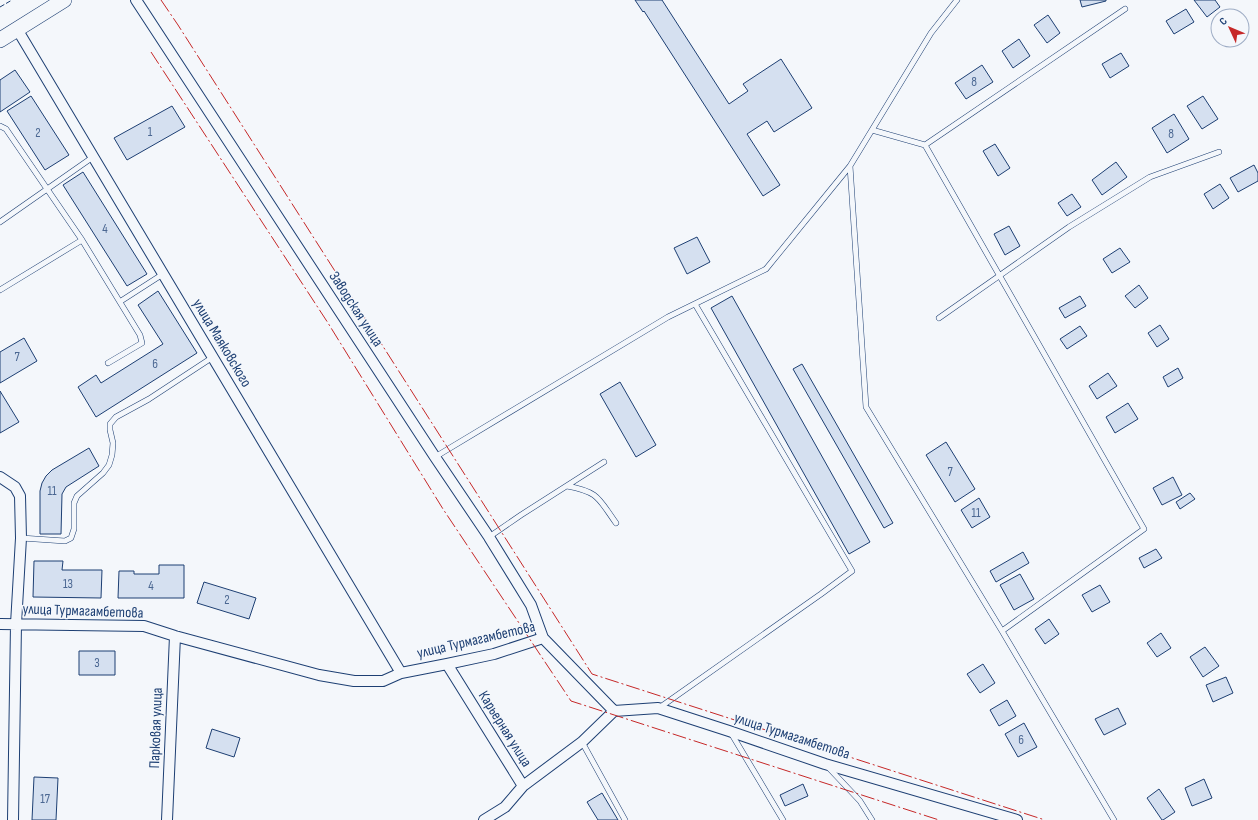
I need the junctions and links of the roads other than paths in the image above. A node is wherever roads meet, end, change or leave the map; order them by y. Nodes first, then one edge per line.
1 (64, 0) edge
2 (136, 0) edge
3 (957, 0) edge
4 (1125, 10) dead end
5 (16, 29) junction
6 (0, 40) edge
7 (0, 126) edge
8 (872, 130) junction
9 (925, 145) junction
10 (1219, 152) dead end
11 (93, 157) junction
12 (850, 166) junction
13 (46, 190) junction
14 (0, 222) edge
15 (82, 240) junction
16 (163, 274) junction
17 (1000, 276) junction
18 (0, 290) edge
19 (121, 301) junction
20 (695, 304) junction
21 (939, 318) dead end
22 (213, 357) junction
23 (108, 363) dead end
24 (434, 457) junction
25 (604, 462) dead end
26 (0, 477) edge
27 (567, 486) junction
28 (616, 523) dead end
29 (489, 537) junction
30 (21, 538) junction
31 (0, 624) edge
32 (16, 624) junction
33 (1002, 631) junction
34 (175, 636) junction
35 (543, 638) junction
36 (448, 664) junction
37 (401, 673) junction
38 (658, 708) junction
39 (614, 711) junction
40 (729, 731) junction
41 (582, 742) junction
42 (825, 764) junction
43 (523, 786) junction
44 (12, 820) edge
45 (167, 820) edge
46 (484, 820) edge
47 (625, 820) edge
48 (783, 820) edge
49 (872, 820) edge
50 (1017, 820) edge
51 (1114, 820) edge

1 - 5 main road
2 - 24 street, Заводская улица
3 - 8 lane
4 - 9 lane
5 - 6 main road
5 - 11 street, улица Маяковского
7 - 13 lane
8 - 9 lane
8 - 12 lane
9 - 17 lane
10 - 17 lane
11 - 13 lane
11 - 16 street, улица Маяковского
12 - 20 lane
12 - 33 lane
13 - 14 lane
13 - 15 lane
15 - 18 lane
15 - 19 lane
16 - 19 lane
16 - 22 street, улица Маяковского
17 - 21 lane
17 - 33 lane
19 - 23 lane
20 - 24 lane
20 - 38 lane
22 - 30 lane
22 - 37 street, улица Маяковского
24 - 29 street, Заводская улица
25 - 27 lane
26 - 30 street
27 - 28 lane
27 - 29 lane
29 - 35 street, Заводская улица
30 - 32 street
31 - 32 street, улица Турмагамбетова
32 - 34 street, улица Турмагамбетова
32 - 44 street
33 - 51 lane
34 - 37 street, улица Турмагамбетова
34 - 45 street, Парковая улица
35 - 36 street, улица Турмагамбетова
35 - 39 street, улица Турмагамбетова
36 - 37 street, улица Турмагамбетова
36 - 43 street, Карьерная улица
38 - 39 street, улица Турмагамбетова
38 - 40 street, улица Турмагамбетова
39 - 41 street
40 - 42 street, улица Турмагамбетова
40 - 48 lane
41 - 43 street
41 - 47 lane
42 - 49 lane
42 - 50 street, улица Турмагамбетова
43 - 46 street, Карьерная улица

